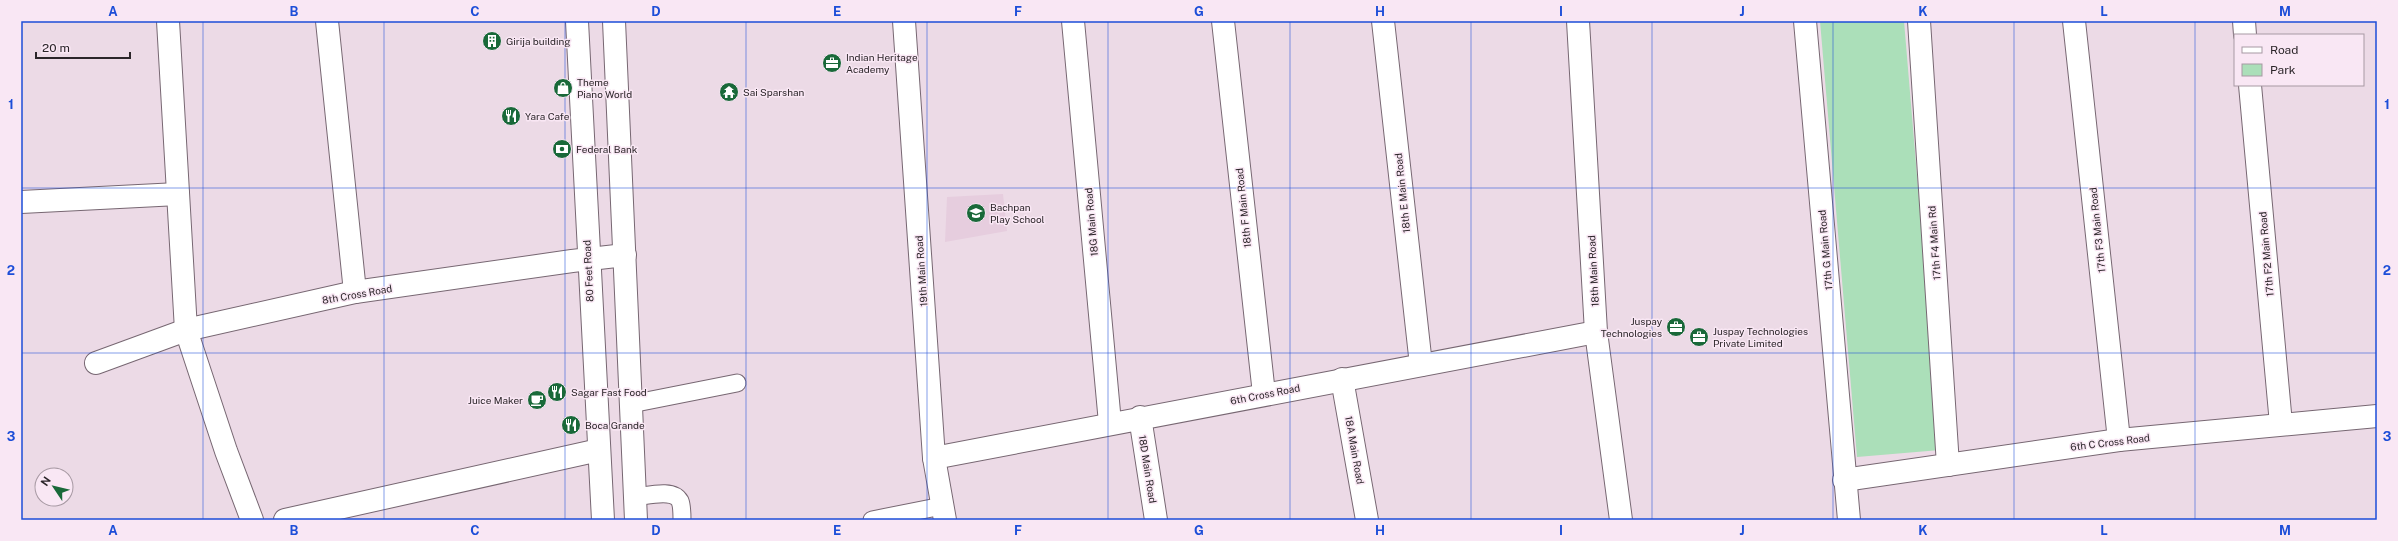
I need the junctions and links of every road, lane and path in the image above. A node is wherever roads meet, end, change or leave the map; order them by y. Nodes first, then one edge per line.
1 (168, 21) edge
2 (327, 21) edge
3 (577, 21) edge
4 (614, 21) edge
5 (904, 21) edge
6 (1073, 21) edge
7 (1223, 21) edge
8 (1383, 21) edge
9 (1578, 21) edge
10 (1805, 21) edge
11 (1919, 21) edge
12 (2074, 21) edge
13 (2244, 21) edge
14 (2245, 34) edge
15 (2250, 86) edge
16 (178, 194) junction
17 (21, 202) edge
18 (625, 256) junction
19 (588, 259) junction
20 (355, 292) junction
21 (186, 330) junction
22 (1596, 332) junction
23 (96, 363) dead end
24 (1421, 365) junction
25 (1342, 379) junction
26 (737, 384) dead end
27 (1264, 394) junction
28 (631, 404) junction
29 (2377, 416) edge
30 (1140, 417) junction
31 (1110, 423) junction
32 (2282, 424) junction
33 (2119, 440) junction
34 (599, 450) junction
35 (934, 458) junction
36 (1948, 465) junction
37 (1844, 480) junction
38 (635, 497) junction
39 (944, 513) edge
40 (252, 520) edge
41 (285, 520) edge
42 (603, 520) edge
43 (636, 520) edge
44 (682, 520) edge
45 (872, 520) edge
46 (1156, 520) edge
47 (1367, 520) edge
48 (1621, 520) edge
49 (1849, 520) edge

1 - 16 street
2 - 20 street
3 - 19 street, 80 Feet Road
4 - 18 street
5 - 35 street, 19th Main Road
6 - 31 street, 18G Main Road
7 - 27 street, 18th F Main Road
8 - 24 street, 18th E Main Road
9 - 22 street, 18th Main Road
10 - 37 street, 17th G Main Road
11 - 36 street, 17th F4 Main Rd
12 - 33 street, 17th F3 Main Road
13 - 14 street
15 - 32 street, 17th F2 Main Road
16 - 17 street
16 - 21 street
18 - 19 street, 8th Cross Road
18 - 28 street
19 - 20 street, 8th Cross Road
19 - 34 street, 80 Feet Road
20 - 21 street, 8th Cross Road
21 - 23 street, 8th Cross Road
21 - 40 street
22 - 24 street, 6th Cross Road
22 - 48 street, 18th Main Road
24 - 25 street, 6th Cross Road
25 - 27 street, 6th Cross Road
25 - 47 street, 18A Main Road
26 - 28 lane
27 - 30 street, 6th Cross Road
28 - 38 street
29 - 32 street, 6th C Cross Road
30 - 31 street, 6th Cross Road
30 - 46 street, 18D Main Road
31 - 35 street, 6th Cross Road
32 - 33 street, 6th C Cross Road
33 - 36 street, 6th C Cross Road
34 - 41 street
34 - 42 street, 80 Feet Road
35 - 39 street, 19th Main Road
36 - 37 street, 6th C Cross Road
37 - 49 street, 17th G Main Road
38 - 43 street
38 - 44 lane
39 - 45 lane

